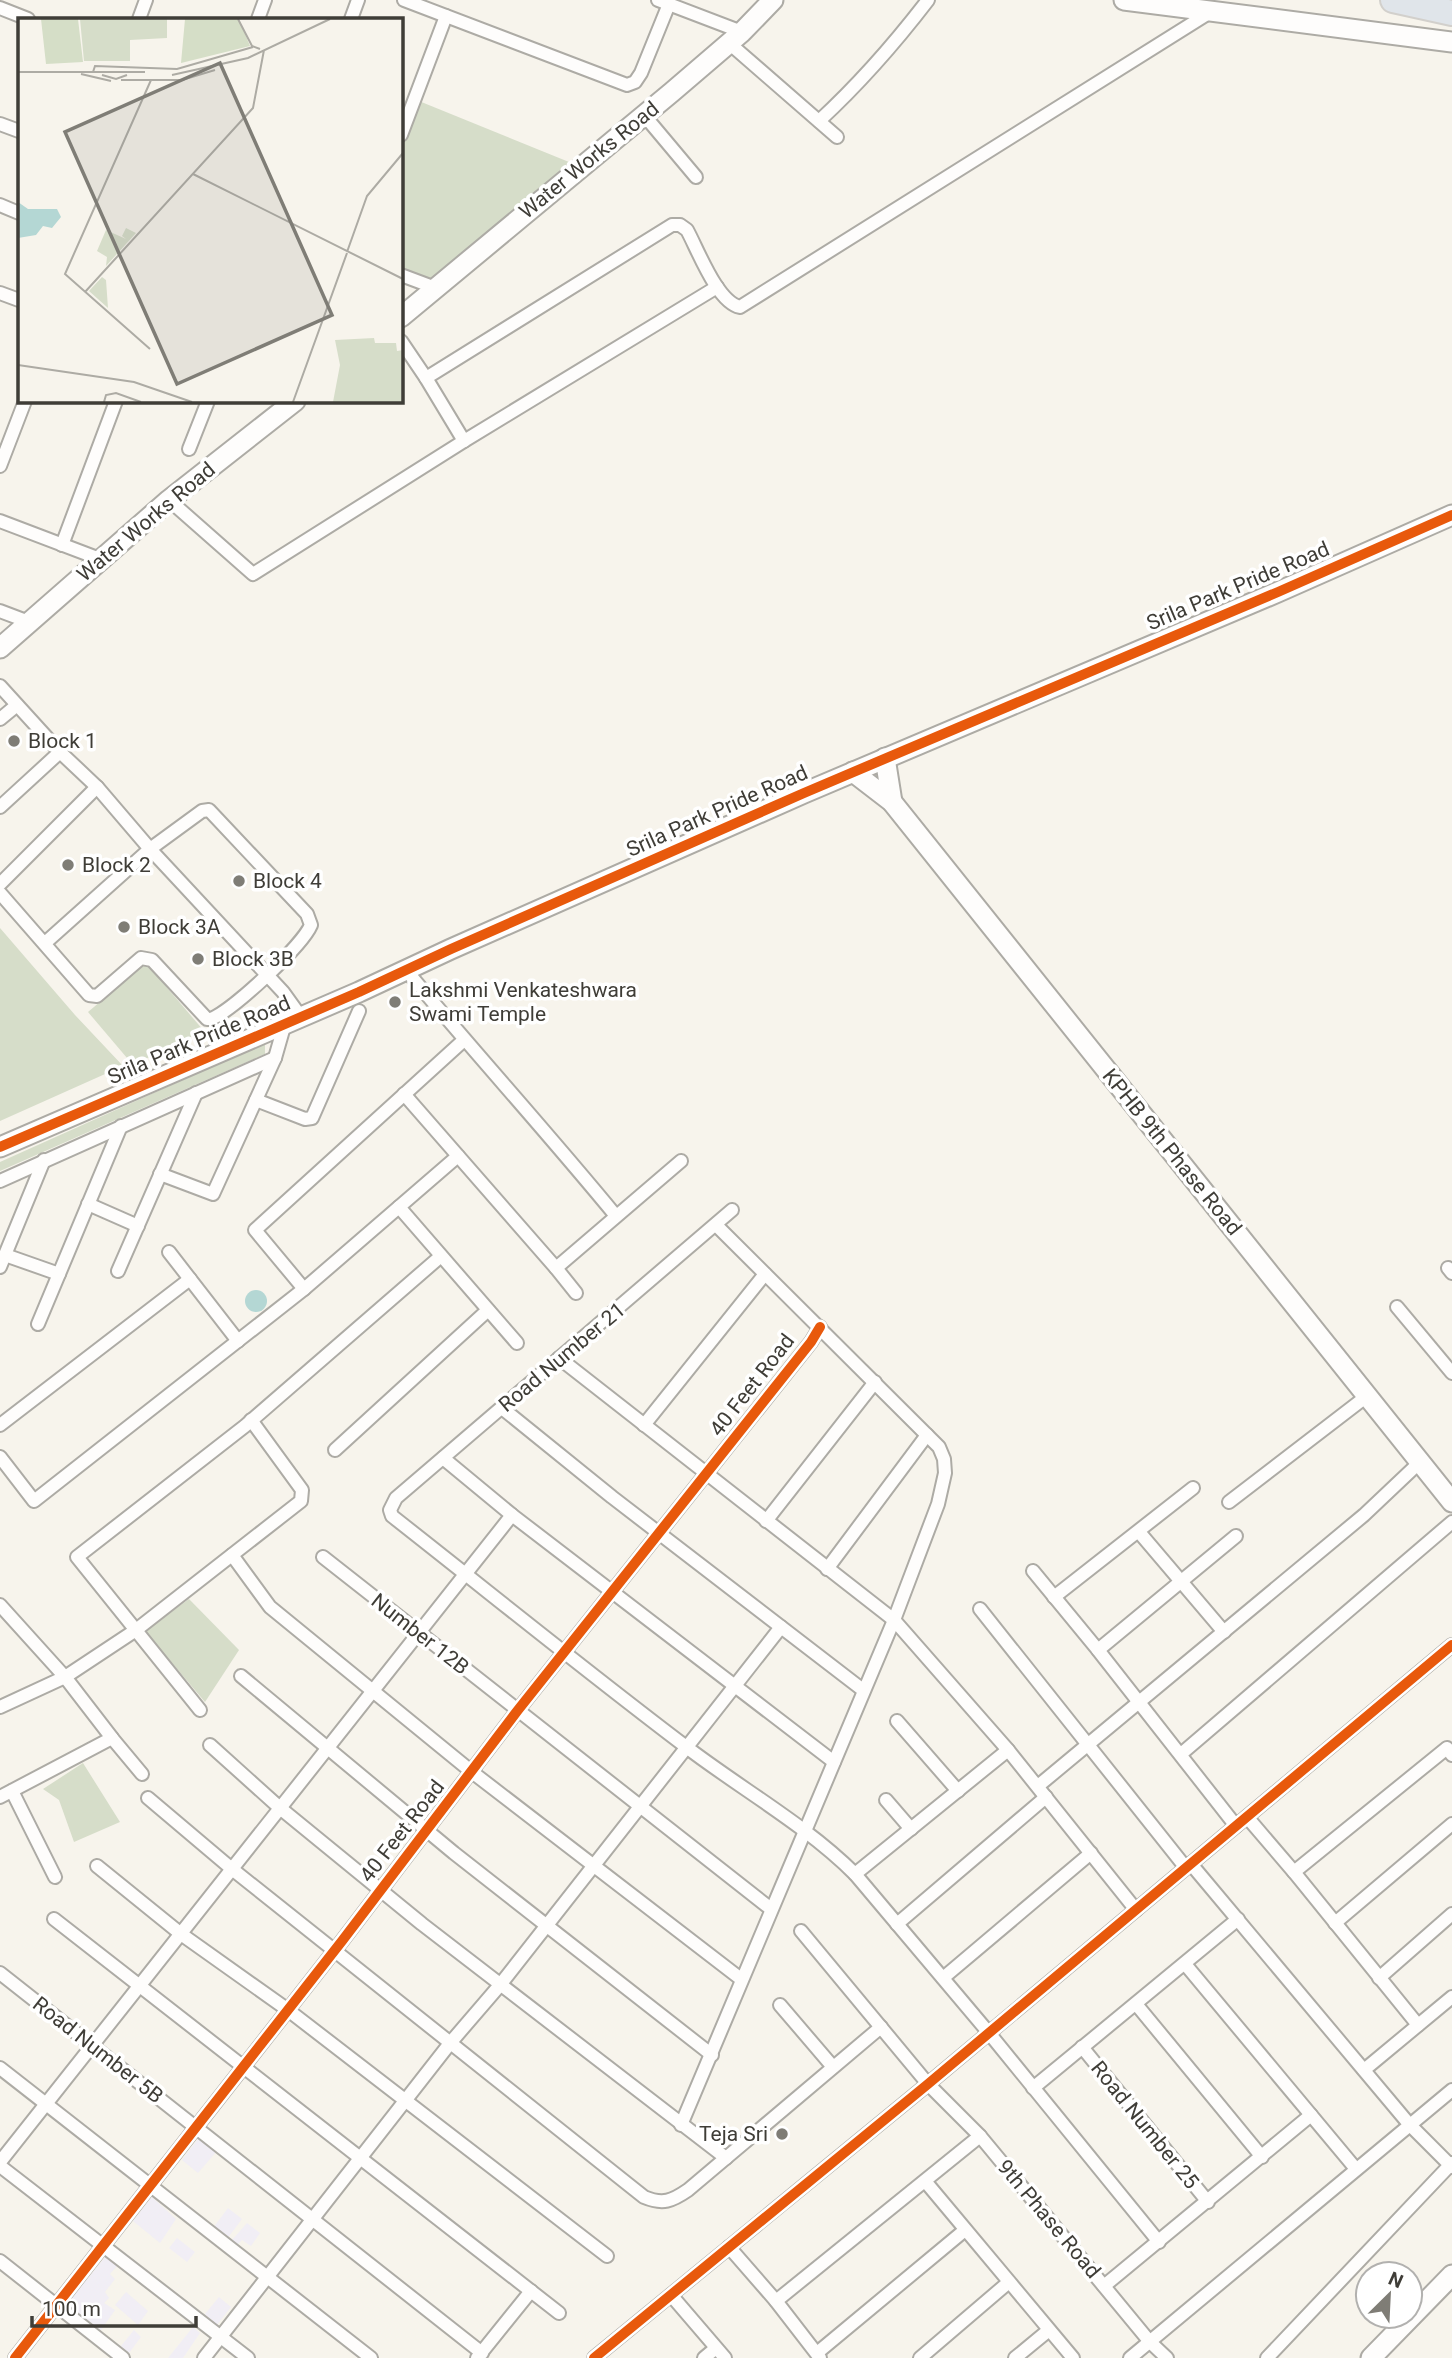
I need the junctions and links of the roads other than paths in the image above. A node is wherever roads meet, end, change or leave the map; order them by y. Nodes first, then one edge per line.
1 (146, 0) edge
2 (265, 0) edge
3 (358, 0) edge
4 (404, 0) edge
5 (773, 0) edge
6 (928, 0) edge
7 (1125, 0) edge
8 (1393, 0) edge
9 (663, 2) edge
10 (0, 8) edge
11 (1212, 11) junction
12 (1452, 13) edge
13 (446, 16) junction
14 (25, 18) edge
15 (139, 18) edge
16 (258, 18) edge
17 (351, 18) edge
18 (736, 37) junction
19 (1452, 42) edge
20 (644, 115) junction
21 (819, 121) junction
22 (0, 124) edge
23 (18, 131) edge
24 (402, 132) edge
25 (837, 137) dead end
26 (696, 177) dead end
27 (0, 205) edge
28 (18, 212) edge
29 (402, 275) edge
30 (433, 288) junction
31 (717, 288) junction
32 (0, 293) edge
33 (18, 300) edge
34 (402, 316) edge
35 (402, 342) edge
36 (426, 377) junction
37 (23, 402) edge
38 (116, 402) edge
39 (208, 402) edge
40 (294, 402) edge
41 (6, 434) edge
42 (464, 441) junction
43 (189, 449) dead end
44 (0, 466) edge
45 (169, 500) junction
46 (1452, 514) edge
47 (0, 522) edge
48 (62, 545) junction
49 (100, 559) junction
50 (0, 611) edge
51 (29, 622) junction
52 (0, 648) edge
53 (0, 686) edge
54 (17, 705) junction
55 (0, 719) edge
56 (60, 752) junction
57 (885, 758) junction
58 (853, 772) junction
59 (97, 787) junction
60 (892, 802) junction
61 (0, 807) edge
62 (150, 849) junction
63 (0, 884) edge
64 (0, 893) edge
65 (45, 943) junction
66 (406, 970) junction
67 (266, 976) junction
68 (359, 1011) dead end
69 (293, 1020) junction
70 (464, 1040) junction
71 (275, 1058) junction
72 (196, 1093) junction
73 (404, 1094) junction
74 (256, 1100) junction
75 (121, 1126) junction
76 (0, 1147) edge
77 (458, 1156) junction
78 (44, 1160) junction
79 (681, 1161) dead end
80 (160, 1174) junction
81 (0, 1181) edge
82 (88, 1204) junction
83 (399, 1207) junction
84 (733, 1210) dead end
85 (616, 1216) junction
86 (138, 1226) junction
87 (717, 1226) junction
88 (169, 1252) dead end
89 (441, 1256) junction
90 (3, 1261) edge
91 (556, 1268) junction
92 (118, 1271) dead end
93 (58, 1274) junction
94 (765, 1274) junction
95 (190, 1279) junction
96 (304, 1289) junction
97 (576, 1293) dead end
98 (1397, 1307) dead end
99 (488, 1310) junction
100 (37, 1324) dead end
101 (820, 1327) junction
102 (238, 1341) junction
103 (517, 1343) dead end
104 (559, 1358) junction
105 (1452, 1373) edge
106 (875, 1382) junction
107 (1367, 1396) junction
108 (502, 1408) junction
109 (251, 1420) junction
110 (0, 1425) edge
111 (644, 1425) junction
112 (927, 1435) junction
113 (335, 1450) dead end
114 (0, 1457) edge
115 (443, 1458) junction
116 (1420, 1462) junction
117 (706, 1474) junction
118 (1193, 1488) dead end
119 (1229, 1502) dead end
120 (1452, 1502) edge
121 (512, 1515) junction
122 (766, 1521) junction
123 (1452, 1522) edge
124 (1139, 1532) junction
125 (659, 1533) junction
126 (1236, 1536) dead end
127 (232, 1555) junction
128 (323, 1557) dead end
129 (827, 1569) junction
130 (1033, 1571) dead end
131 (465, 1574) junction
132 (1182, 1582) junction
133 (612, 1592) junction
134 (1054, 1597) junction
135 (980, 1609) dead end
136 (2, 1610) edge
137 (894, 1620) junction
138 (781, 1627) junction
139 (136, 1630) junction
140 (1224, 1632) junction
141 (418, 1633) junction
142 (1452, 1646) edge
143 (1098, 1650) junction
144 (564, 1652) junction
145 (241, 1676) dead end
146 (65, 1677) junction
147 (735, 1686) junction
148 (373, 1690) junction
149 (863, 1690) junction
150 (1139, 1703) junction
151 (0, 1707) edge
152 (200, 1710) dead end
153 (518, 1710) junction
154 (897, 1721) dead end
155 (112, 1738) junction
156 (210, 1745) dead end
157 (1088, 1745) junction
158 (687, 1747) junction
159 (327, 1748) junction
160 (1450, 1749) edge
161 (1007, 1750) junction
162 (1181, 1754) junction
163 (834, 1762) junction
164 (472, 1772) junction
165 (142, 1774) dead end
166 (958, 1791) junction
167 (1042, 1792) junction
168 (6, 1794) edge
169 (148, 1798) dead end
170 (886, 1800) dead end
171 (640, 1806) junction
172 (280, 1808) junction
173 (1247, 1817) junction
174 (1452, 1824) edge
175 (1236, 1826) junction
176 (911, 1829) junction
177 (427, 1830) junction
178 (803, 1832) junction
179 (1091, 1853) junction
180 (97, 1866) dead end
181 (594, 1866) junction
182 (1188, 1866) junction
183 (232, 1869) junction
184 (1294, 1872) junction
185 (855, 1874) junction
186 (55, 1877) dead end
187 (381, 1891) junction
188 (771, 1909) junction
189 (1136, 1910) junction
190 (1452, 1914) edge
191 (54, 1919) dead end
192 (1238, 1919) junction
193 (1335, 1923) junction
194 (898, 1924) junction
195 (547, 1925) junction
196 (801, 1931) dead end
197 (181, 1934) junction
198 (334, 1951) junction
199 (1185, 1964) junction
200 (0, 1973) edge
201 (943, 1978) junction
202 (1379, 1978) junction
203 (741, 1979) junction
204 (500, 1984) junction
205 (139, 1986) junction
206 (1452, 1997) edge
207 (1136, 2004) junction
208 (780, 2005) dead end
209 (288, 2010) junction
210 (1418, 2025) junction
211 (881, 2027) junction
212 (989, 2032) junction
213 (451, 2042) junction
214 (92, 2045) junction
215 (1082, 2047) junction
216 (712, 2054) junction
217 (243, 2067) junction
218 (833, 2067) junction
219 (0, 2068) edge
220 (1364, 2070) junction
221 (928, 2084) junction
222 (1032, 2088) junction
223 (1452, 2090) edge
224 (405, 2102) junction
225 (46, 2104) junction
226 (1311, 2115) junction
227 (1409, 2124) junction
228 (681, 2125) junction
229 (195, 2127) junction
230 (980, 2136) junction
231 (1262, 2157) junction
232 (726, 2158) junction
233 (361, 2159) junction
234 (0, 2164) edge
235 (1451, 2165) edge
236 (1356, 2169) junction
237 (925, 2181) junction
238 (149, 2185) junction
239 (1208, 2202) junction
240 (313, 2219) junction
241 (965, 2230) junction
242 (1159, 2242) junction
243 (103, 2244) junction
244 (729, 2247) junction
245 (607, 2256) dead end
246 (0, 2262) edge
247 (1452, 2275) edge
248 (268, 2278) junction
249 (1009, 2282) junction
250 (1104, 2286) junction
251 (1452, 2289) edge
252 (531, 2291) junction
253 (671, 2295) junction
254 (776, 2301) junction
255 (55, 2306) junction
256 (559, 2313) dead end
257 (1049, 2330) junction
258 (220, 2336) junction
259 (1150, 2342) junction
260 (721, 2353) edge
261 (480, 2355) edge
262 (819, 2356) edge
263 (15, 2358) edge
264 (123, 2358) edge
265 (204, 2358) edge
266 (248, 2358) edge
267 (371, 2358) edge
268 (594, 2358) edge
269 (704, 2358) edge
270 (920, 2358) edge
271 (1016, 2358) edge
272 (1073, 2358) edge
273 (1129, 2358) edge
274 (1167, 2358) edge
275 (1266, 2358) edge
276 (1371, 2358) edge
277 (1384, 2358) edge

1 - 15 street
2 - 16 street
3 - 17 street
4 - 13 street
5 - 18 street, Water Works Road
6 - 21 street
7 - 11 street
8 - 12 highway
9 - 13 street
9 - 18 street
10 - 14 street
11 - 19 street
11 - 31 street
13 - 24 street
18 - 20 street, Water Works Road
18 - 21 street
20 - 26 street
20 - 30 street, Water Works Road
21 - 25 street
22 - 23 street
27 - 28 street
29 - 30 street
30 - 34 street, Water Works Road
31 - 36 street
31 - 42 street
32 - 33 street
35 - 36 street
36 - 42 street
37 - 41 street
38 - 48 street
39 - 43 street
40 - 45 street, Water Works Road
41 - 44 street
42 - 45 street
45 - 49 street, Water Works Road
46 - 57 street, Srila Park Pride Road
47 - 48 street
48 - 49 street
49 - 51 street, Water Works Road
50 - 51 street
51 - 52 street, Water Works Road
53 - 54 street
54 - 55 street
54 - 56 street
56 - 59 street
56 - 61 street
57 - 58 street, Srila Park Pride Road
57 - 60 street, KPHB 9th Phase Road
58 - 60 street, KPHB 9th Phase Road
58 - 66 street, Srila Park Pride Road
59 - 62 street
59 - 63 street
60 - 107 street, KPHB 9th Phase Road
62 - 65 street
62 - 67 street
62 - 67 street
64 - 65 street
65 - 67 street
66 - 69 street, Srila Park Pride Road
66 - 70 street
67 - 69 street
68 - 74 street
69 - 71 street
69 - 76 street, Srila Park Pride Road
70 - 73 street
70 - 85 street
71 - 72 street
71 - 74 street
72 - 75 street
72 - 80 street
73 - 77 street
73 - 96 street
74 - 80 street
75 - 78 street
75 - 82 street
77 - 83 street
77 - 91 street
78 - 81 street
78 - 90 street
79 - 85 street
80 - 86 street
82 - 86 street
82 - 93 street
83 - 89 street
83 - 96 street
84 - 87 street, Road Number 21
85 - 91 street
86 - 92 street
87 - 94 street
87 - 104 street, Road Number 21
88 - 95 street
89 - 99 street
89 - 109 street
90 - 93 street
91 - 97 street
93 - 100 street
94 - 101 street
94 - 111 street
95 - 102 street
95 - 110 street
96 - 102 street
98 - 105 street
99 - 103 street
99 - 113 street
101 - 106 street
101 - 117 street, 40 Feet Road
102 - 114 street
104 - 108 street, Road Number 21
104 - 111 street
106 - 112 street
106 - 122 street
107 - 116 street, KPHB 9th Phase Road
107 - 119 street
108 - 115 street, Road Number 21
108 - 125 street
109 - 127 street
109 - 139 street
111 - 117 street
112 - 129 street
112 - 137 street
115 - 121 street
115 - 131 street, Road Number 21
116 - 120 street, KPHB 9th Phase Road
116 - 140 street
117 - 122 street
117 - 125 street, 40 Feet Road
118 - 124 street
121 - 131 street
121 - 133 street
122 - 129 street
123 - 162 street
124 - 132 street
124 - 134 street
125 - 133 street, 40 Feet Road
125 - 138 street
126 - 132 street
127 - 139 street
127 - 148 street
128 - 141 street, Number 12B
129 - 137 street
130 - 134 street
131 - 141 street
131 - 144 street
132 - 140 street
132 - 143 street
133 - 144 street, 40 Feet Road
133 - 147 street
134 - 143 street
135 - 157 street
136 - 146 street
137 - 149 street
137 - 161 street
138 - 147 street
138 - 149 street
139 - 146 street
139 - 152 street
140 - 150 street
141 - 148 street
141 - 153 street, Number 12B
142 - 173 street
143 - 150 street
144 - 153 street, 40 Feet Road
144 - 158 street
145 - 159 street
146 - 151 street
146 - 155 street
147 - 158 street
147 - 163 street
148 - 159 street
148 - 164 street
149 - 163 street
150 - 157 street
150 - 162 street
153 - 164 street, 40 Feet Road
153 - 171 street, Number 12B
154 - 166 street
155 - 165 street
155 - 168 street
156 - 172 street
157 - 167 street
157 - 182 street
158 - 171 street
158 - 178 street
159 - 172 street
159 - 177 street
160 - 184 street
161 - 166 street
161 - 167 street
162 - 175 street
163 - 178 street
164 - 177 street, 40 Feet Road
164 - 181 street
166 - 176 street
167 - 179 street
167 - 194 street
168 - 186 street
169 - 183 street
170 - 176 street
171 - 181 street
171 - 188 street, Number 12B
172 - 183 street
172 - 187 street
173 - 175 street
173 - 184 street
174 - 193 street
175 - 182 street
176 - 185 street
177 - 187 street, 40 Feet Road
177 - 195 street
178 - 185 street
178 - 188 street
179 - 189 street
179 - 201 street
180 - 197 street
181 - 195 street
181 - 203 street
182 - 189 street
182 - 192 street
183 - 197 street
183 - 198 street
184 - 193 street
185 - 194 street
187 - 198 street, 40 Feet Road
187 - 204 street
188 - 203 street
189 - 212 street
190 - 202 street
191 - 205 street
192 - 199 street
192 - 220 street
193 - 202 street
194 - 201 street
195 - 204 street
195 - 216 street
196 - 211 street, 9th Phase Road
197 - 205 street
197 - 209 street
198 - 209 street, 40 Feet Road
198 - 213 street
199 - 207 street
199 - 226 street
200 - 214 street, Road Number 5B
201 - 212 street
202 - 210 street
203 - 216 street
204 - 213 street
204 - 228 street
205 - 214 street
205 - 217 street
206 - 210 street
207 - 215 street
207 - 231 street
208 - 218 street
209 - 217 street, 40 Feet Road
209 - 224 street
210 - 220 street
211 - 218 street
211 - 221 street, 9th Phase Road
212 - 221 street
212 - 222 street
213 - 224 street
213 - 232 street
214 - 225 street
214 - 229 street, Road Number 5B
215 - 222 street
215 - 239 street, Road Number 25
216 - 228 street
217 - 229 street, 40 Feet Road
217 - 233 street
218 - 232 street
219 - 225 street
220 - 227 street
221 - 230 street, 9th Phase Road
221 - 244 street
222 - 242 street
223 - 227 street
224 - 233 street
224 - 245 street
225 - 234 street
225 - 238 street
226 - 231 street
226 - 236 street
227 - 235 street
227 - 236 street
228 - 232 street
229 - 238 street, 40 Feet Road
229 - 240 street, Road Number 5B
230 - 237 street
230 - 250 street, 9th Phase Road
231 - 239 street
233 - 240 street
233 - 252 street
234 - 243 street
235 - 275 street
236 - 259 street
237 - 241 street
237 - 254 street
238 - 243 street, 40 Feet Road
238 - 248 street
239 - 242 street
240 - 248 street
240 - 261 street, Road Number 5B
241 - 249 street
241 - 262 street
242 - 250 street
243 - 255 street, 40 Feet Road
243 - 258 street
244 - 253 street
244 - 254 street
246 - 255 street
247 - 276 street
248 - 258 street
248 - 267 street
249 - 257 street
249 - 270 street
250 - 259 street, 9th Phase Road
251 - 277 street
252 - 256 street
252 - 261 street
253 - 260 street
253 - 268 street
254 - 262 street
255 - 263 street, 40 Feet Road
255 - 264 street
257 - 271 street
257 - 272 street
258 - 265 street
258 - 266 street
259 - 273 street
259 - 274 street, 9th Phase Road
260 - 269 street

